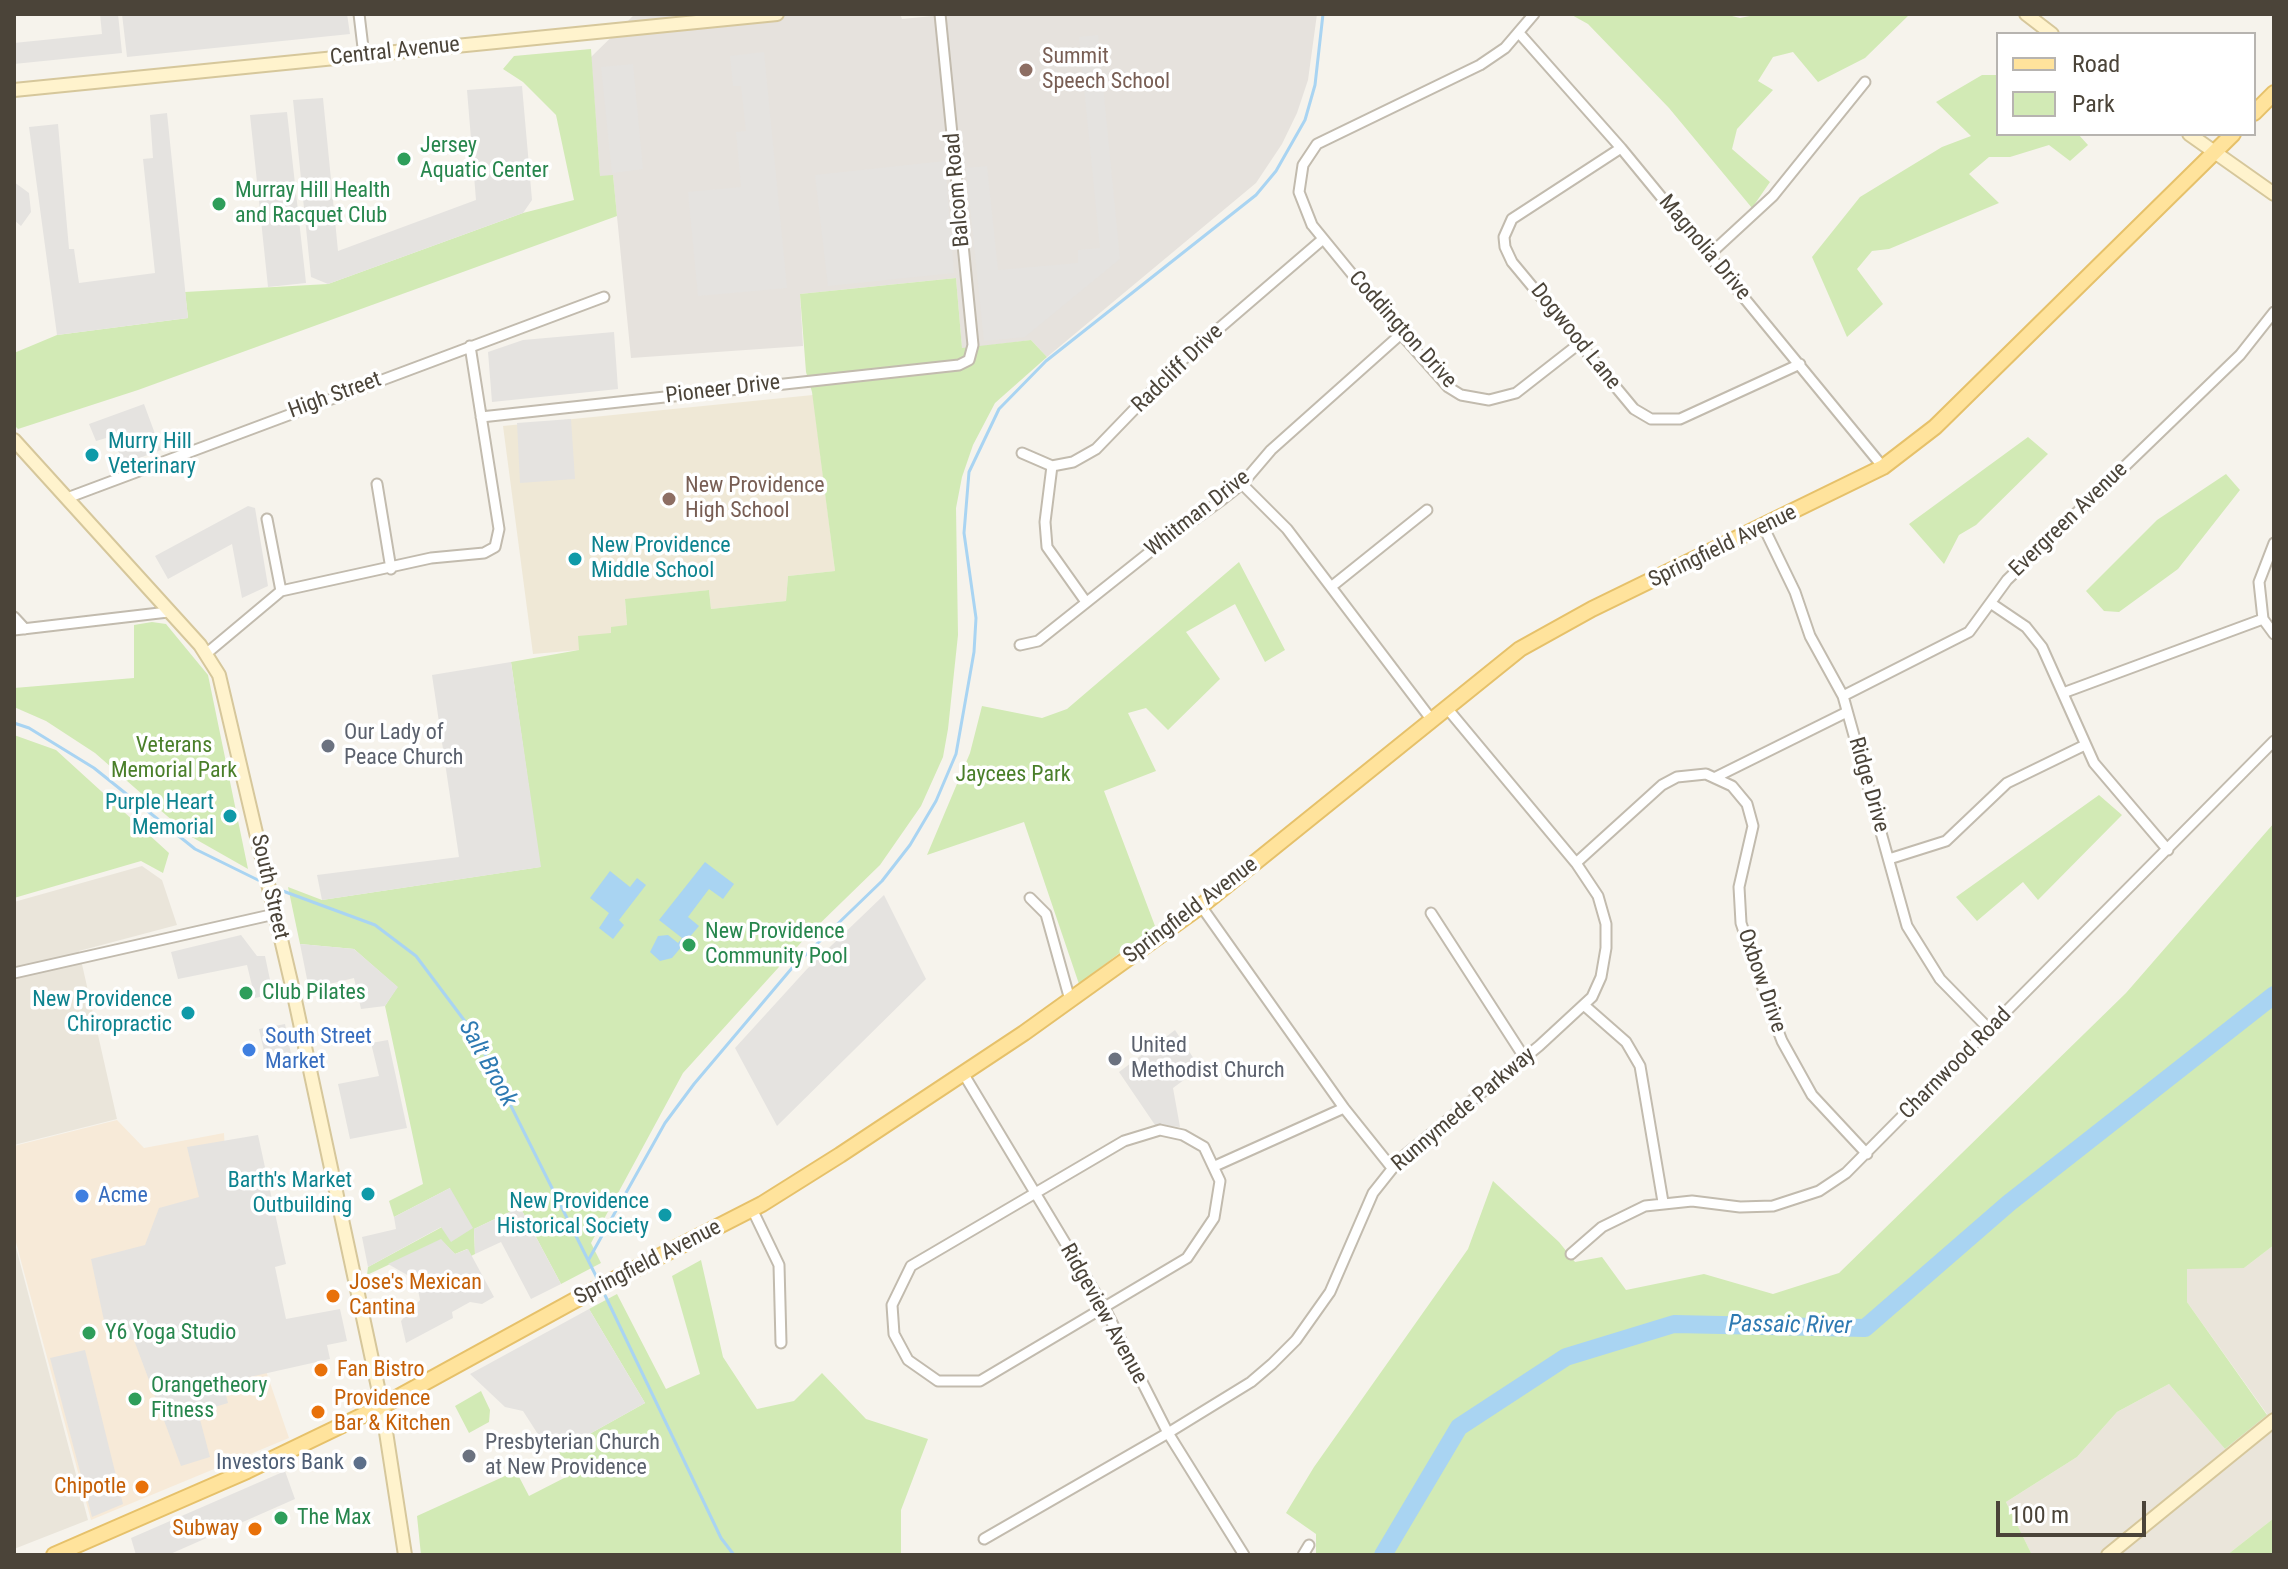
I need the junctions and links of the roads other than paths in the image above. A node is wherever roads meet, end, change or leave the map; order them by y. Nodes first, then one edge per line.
1 (359, 14) edge
2 (777, 14) edge
3 (940, 14) edge
4 (1534, 14) edge
5 (2026, 14) edge
6 (2049, 32) edge
7 (1519, 33) junction
8 (364, 56) junction
9 (1865, 82) dead end
10 (14, 90) edge
11 (2274, 93) edge
12 (2256, 111) edge
13 (2192, 136) edge
14 (2231, 136) edge
15 (1621, 148) junction
16 (2215, 151) junction
17 (2274, 194) edge
18 (1323, 239) junction
19 (1709, 255) junction
20 (604, 297) dead end
21 (2274, 312) edge
22 (1401, 334) junction
23 (1580, 343) junction
24 (470, 346) junction
25 (964, 363) joint
26 (1800, 364) junction
27 (481, 417) junction
28 (14, 440) edge
29 (1022, 453) dead end
30 (1052, 466) junction
31 (1883, 467) junction
32 (377, 484) dead end
33 (1242, 484) junction
34 (67, 498) junction
35 (1427, 510) dead end
36 (267, 519) dead end
37 (1764, 528) junction
38 (2274, 543) edge
39 (391, 569) junction
40 (1331, 587) junction
41 (281, 591) junction
42 (1086, 602) junction
43 (1992, 604) junction
44 (168, 612) junction
45 (14, 617) edge
46 (2263, 619) junction
47 (19, 630) edge
48 (2274, 634) edge
49 (1020, 645) dead end
50 (207, 653) junction
51 (2063, 693) junction
52 (1843, 696) junction
53 (1446, 707) junction
54 (1847, 712) junction
55 (1431, 719) junction
56 (2274, 741) edge
57 (2085, 745) junction
58 (1716, 777) junction
59 (2168, 850) junction
60 (1889, 859) junction
61 (1576, 863) junction
62 (1030, 898) dead end
63 (1201, 906) junction
64 (274, 910) junction
65 (1431, 913) dead end
66 (14, 973) edge
67 (1070, 1000) junction
68 (1585, 1006) junction
69 (1990, 1030) junction
70 (1524, 1057) junction
71 (963, 1073) junction
72 (1344, 1108) junction
73 (1867, 1154) junction
74 (1215, 1166) junction
75 (1392, 1168) junction
76 (1033, 1194) junction
77 (1663, 1202) junction
78 (752, 1209) junction
79 (1571, 1254) dead end
80 (1105, 1309) junction
81 (781, 1343) dead end
82 (382, 1406) junction
83 (2274, 1420) edge
84 (1168, 1433) junction
85 (984, 1539) dead end
86 (1309, 1545) dead end
87 (64, 1553) edge
88 (405, 1555) edge
89 (1244, 1555) edge
90 (1303, 1555) edge
91 (2108, 1555) edge

1 - 8 street
2 - 8 street, Central Avenue
3 - 25 street, Balcom Road
4 - 7 street
5 - 6 street
7 - 15 street, Magnolia Drive
7 - 18 street, Coddington Drive
8 - 10 street, Central Avenue
9 - 19 street
11 - 12 main road
13 - 16 street
14 - 16 main road, Springfield Avenue
15 - 19 street, Magnolia Drive
15 - 23 street, Dogwood Lane
16 - 17 street
16 - 31 main road, Springfield Avenue
18 - 22 street, Coddington Drive
18 - 30 street, Radcliff Drive
19 - 26 street, Magnolia Drive
20 - 24 street, High Street
21 - 43 street, Evergreen Avenue
22 - 23 street, Coddington Drive
22 - 33 street, Whitman Drive
23 - 26 street, Dogwood Lane
24 - 27 street
24 - 34 street, High Street
25 - 27 street, Pioneer Drive
26 - 31 street, Magnolia Drive
27 - 39 street
28 - 34 street, South Street
29 - 30 street
30 - 42 street
31 - 37 main road, Springfield Avenue
32 - 39 street
33 - 40 street
33 - 42 street, Whitman Drive
34 - 44 street, South Street
35 - 40 street
36 - 41 street
37 - 52 street, Ridge Drive
37 - 53 main road, Springfield Avenue
38 - 46 street
39 - 41 street
40 - 55 street
41 - 50 street
42 - 49 street, Whitman Drive
43 - 51 street
43 - 52 street, Evergreen Avenue
44 - 47 street
44 - 50 street, South Street
45 - 47 street
46 - 48 street
46 - 51 street
50 - 64 street, South Street
51 - 57 street
52 - 54 street, Ridge Drive
53 - 55 main road, Springfield Avenue
53 - 61 street, Runnymede Parkway
54 - 58 street
54 - 60 street, Ridge Drive
55 - 63 main road, Springfield Avenue
56 - 59 street, Charnwood Road
57 - 59 street
57 - 60 street
58 - 61 street
58 - 73 street, Oxbow Drive
59 - 69 street, Charnwood Road
60 - 69 street, Ridge Drive
61 - 68 street, Runnymede Parkway
62 - 67 street
63 - 67 main road, Springfield Avenue
63 - 72 street
64 - 66 street
64 - 82 street, South Street
65 - 70 street
67 - 71 main road, Springfield Avenue
68 - 70 street, Runnymede Parkway
68 - 77 street
69 - 73 street, Charnwood Road
70 - 75 street, Runnymede Parkway
71 - 76 street, Ridgeview Avenue
71 - 78 main road, Springfield Avenue
72 - 74 street
72 - 75 street
73 - 77 street, Charnwood Road
74 - 76 street
74 - 80 street
75 - 84 street, Runnymede Parkway
76 - 80 street, Ridgeview Avenue
76 - 80 street
77 - 79 street, Charnwood Road
78 - 81 street
78 - 82 main road, Springfield Avenue
80 - 84 street, Ridgeview Avenue
82 - 87 main road, Springfield Avenue
82 - 88 street, South Street
83 - 91 street
84 - 85 street, Runnymede Parkway
84 - 89 street, Ridgeview Avenue
86 - 90 street

